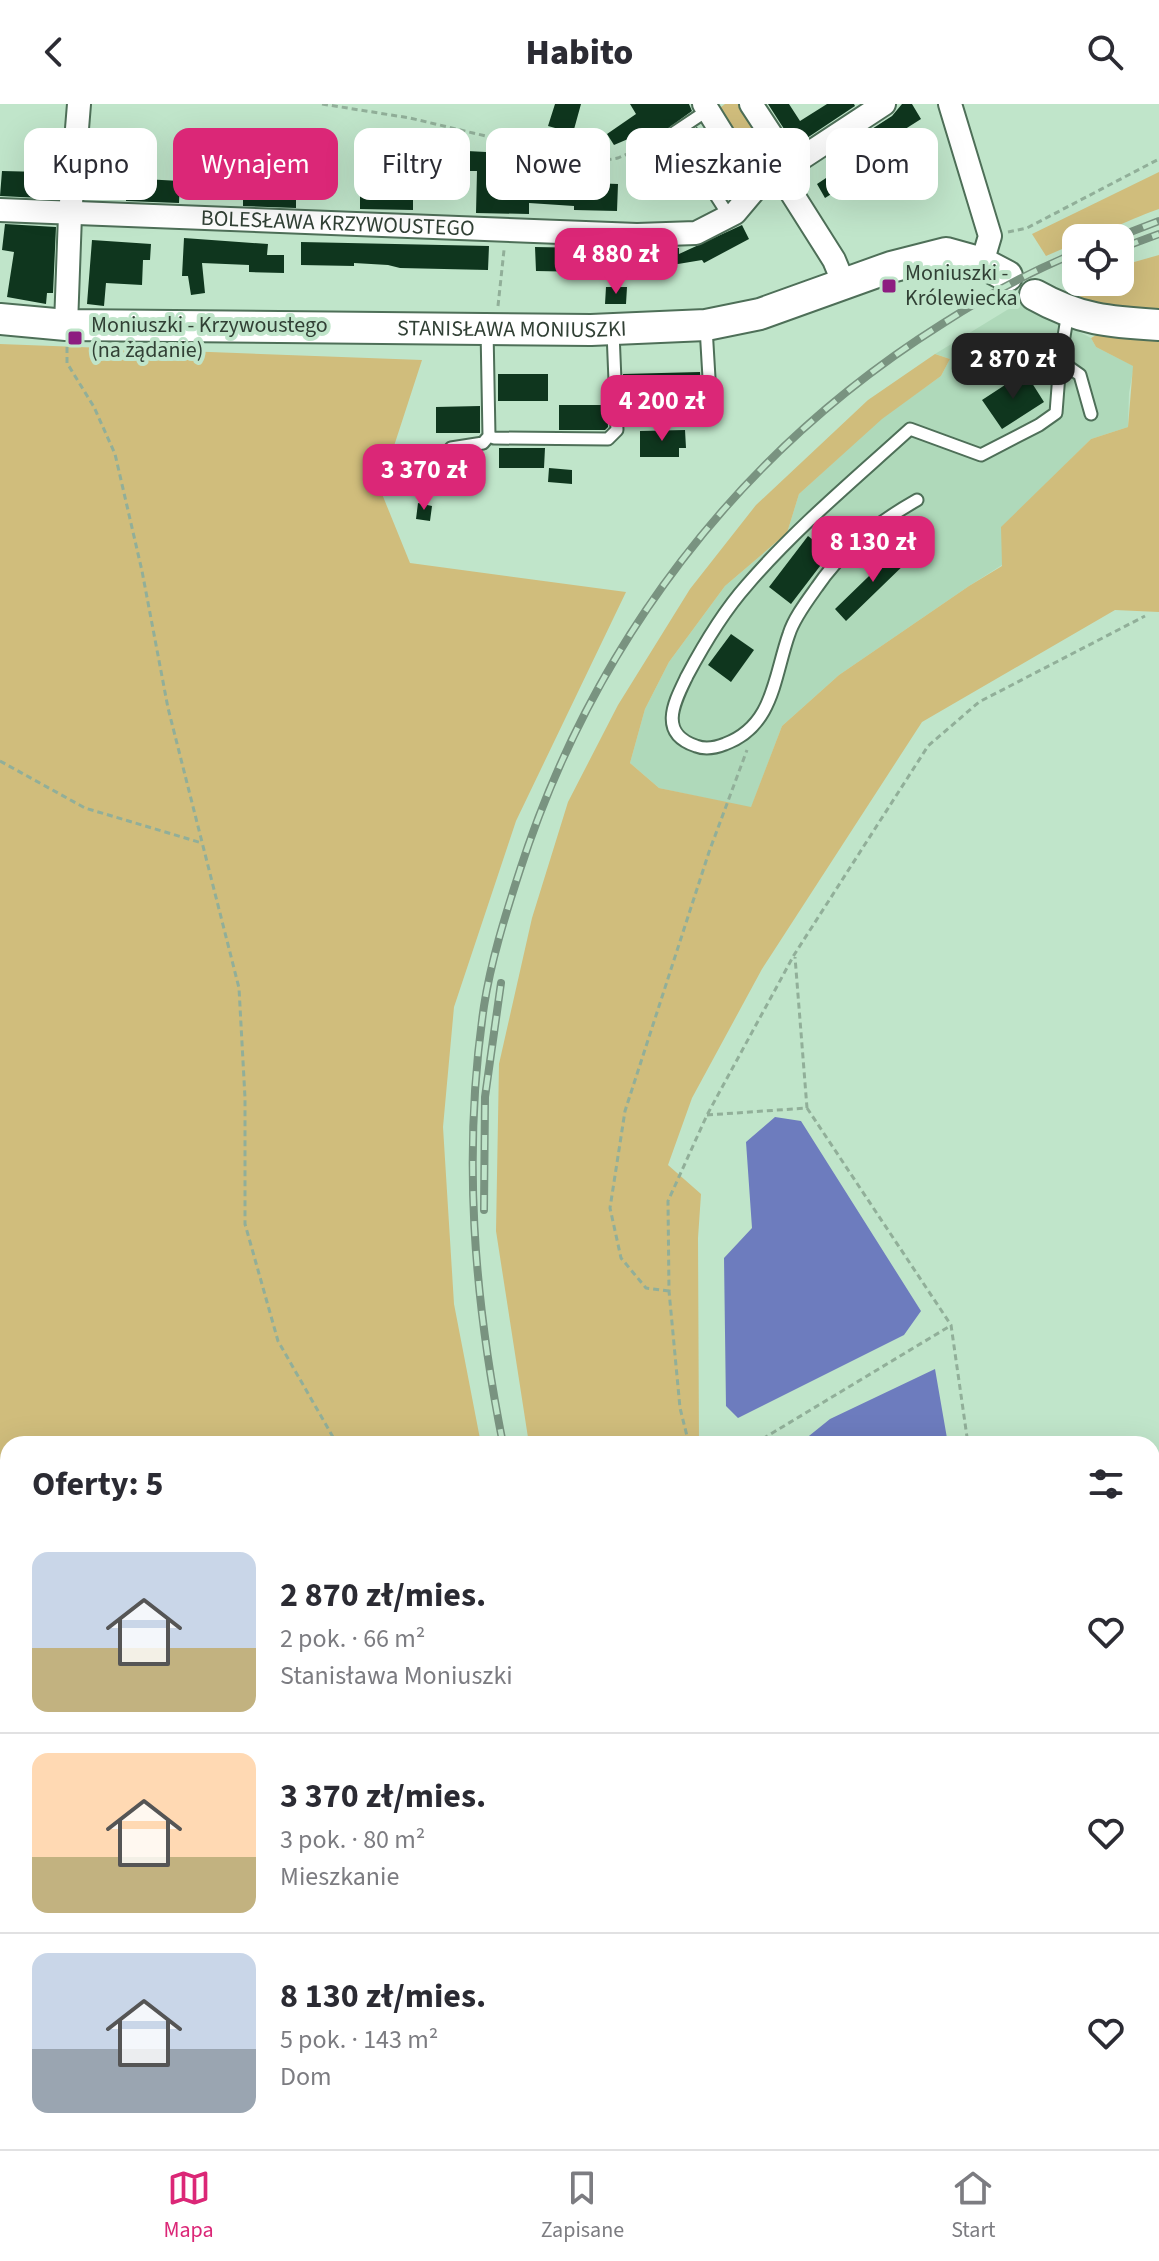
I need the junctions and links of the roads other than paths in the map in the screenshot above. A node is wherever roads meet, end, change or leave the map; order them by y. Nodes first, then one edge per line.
1 (79, 104) edge
2 (751, 104) edge
3 (884, 104) edge
4 (950, 104) edge
5 (709, 106) edge
6 (722, 128) edge
7 (764, 128) edge
8 (810, 153) edge
9 (746, 200) edge
10 (802, 200) edge
11 (0, 210) edge
12 (70, 215) junction
13 (729, 216) junction
14 (993, 258) joint
15 (844, 284) junction
16 (1035, 295) dead end
17 (1068, 311) junction
18 (0, 319) edge
19 (66, 325) junction
20 (706, 325) junction
21 (1159, 325) edge
22 (487, 329) junction
23 (612, 329) junction
24 (1060, 361) junction
25 (616, 412) junction
26 (1091, 414) dead end
27 (489, 436) junction
28 (451, 448) dead end
29 (917, 500) dead end

1 - 12 street
2 - 7 street
3 - 8 street, BOLESŁAWA KRZYWOUSTEGO
4 - 14 street
5 - 6 street
5 - 13 lane
9 - 13 street, BOLESŁAWA KRZYWOUSTEGO
10 - 15 street
11 - 12 street, BOLESŁAWA KRZYWOUSTEGO
12 - 13 street, BOLESŁAWA KRZYWOUSTEGO
12 - 19 street
14 - 15 street, STANISŁAWA MONIUSZKI
15 - 20 street, STANISŁAWA MONIUSZKI
16 - 17 street
17 - 21 street
17 - 24 lane
18 - 19 street, STANISŁAWA MONIUSZKI
19 - 22 street, STANISŁAWA MONIUSZKI
20 - 23 street, STANISŁAWA MONIUSZKI
20 - 25 lane
22 - 23 street, STANISŁAWA MONIUSZKI
22 - 27 lane
23 - 25 lane
24 - 26 lane
24 - 29 lane
25 - 27 lane
27 - 28 lane

